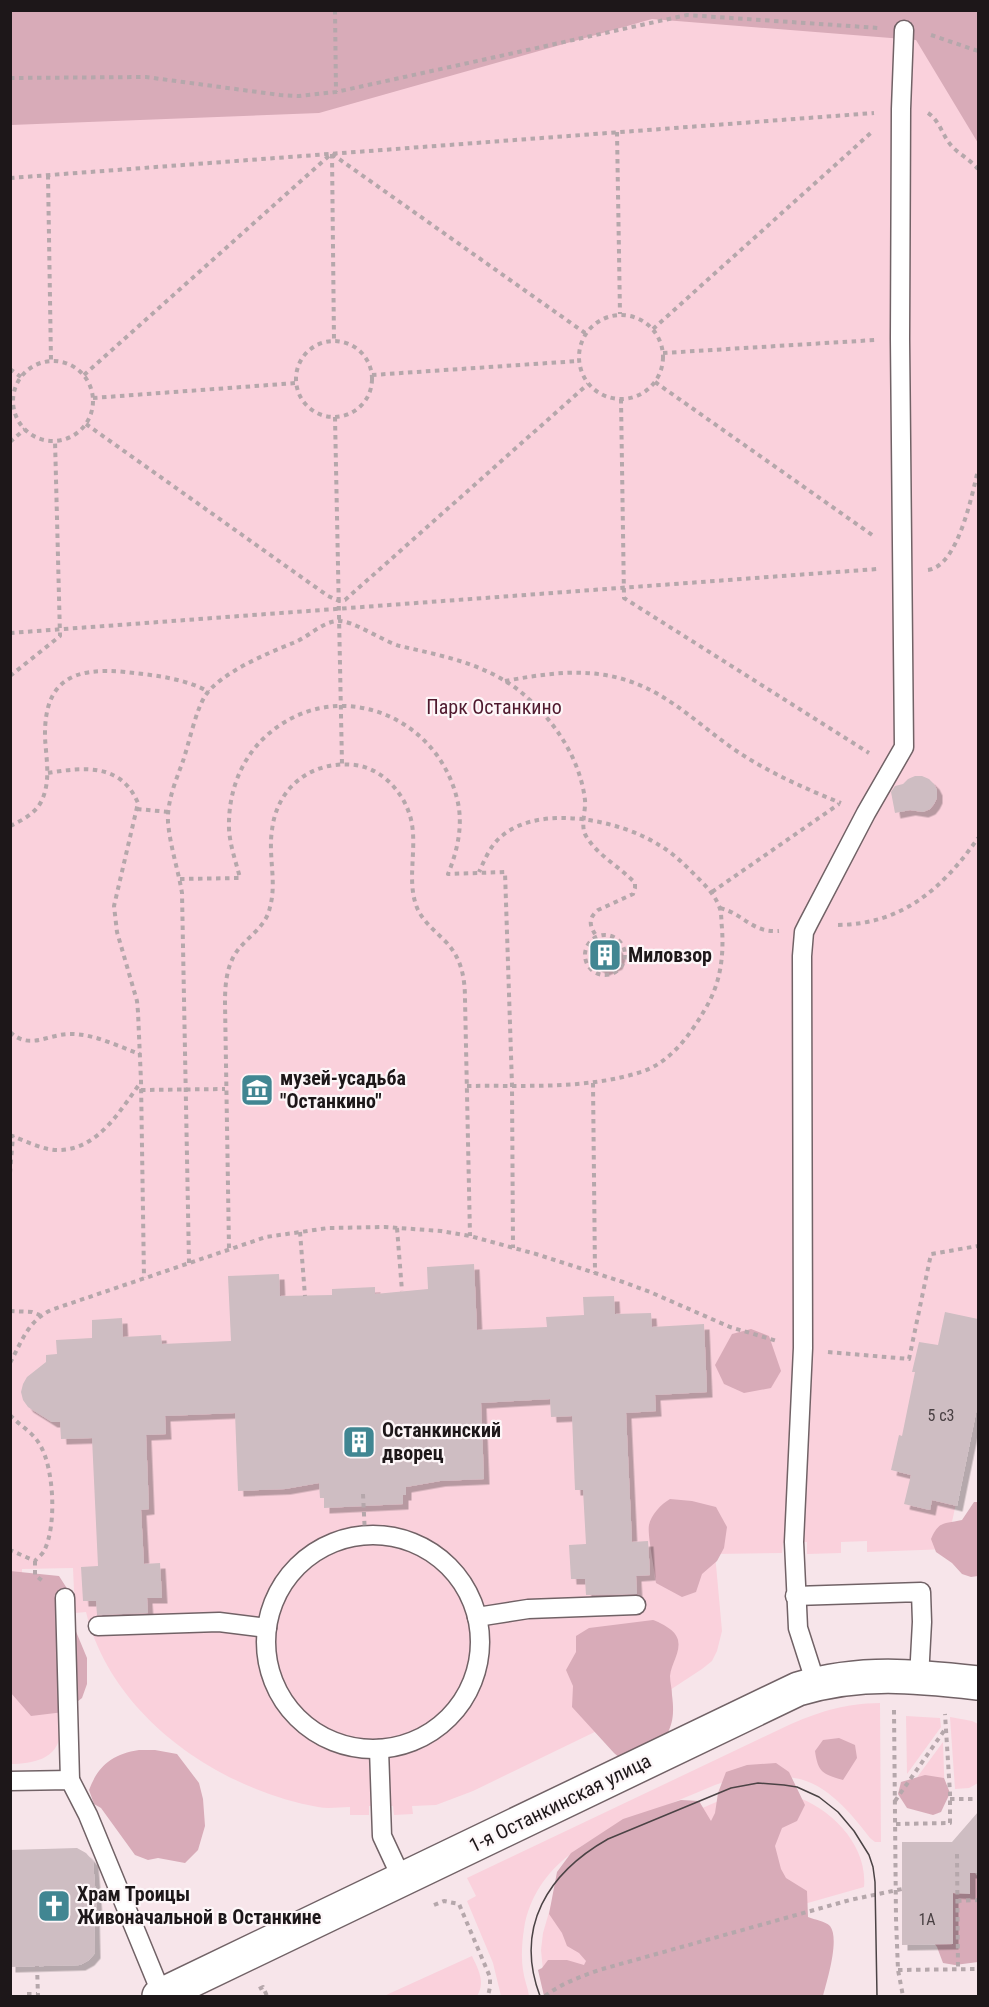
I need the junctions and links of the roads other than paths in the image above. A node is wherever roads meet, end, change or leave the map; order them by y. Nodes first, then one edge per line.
1 (904, 30) road end
2 (795, 1596) junction
3 (65, 1598) dead end
4 (636, 1605) dead end
5 (477, 1617) junction
6 (98, 1626) dead end
7 (267, 1628) junction
8 (919, 1678) junction
9 (978, 1683) edge
10 (816, 1684) junction
11 (379, 1749) junction
12 (70, 1780) junction
13 (10, 1781) edge
14 (402, 1879) junction
15 (161, 1996) edge

1 - 2 lane
2 - 8 lane
2 - 10 lane
3 - 12 lane
4 - 5 lane
5 - 7 lane
5 - 11 lane
6 - 7 lane
7 - 11 lane
8 - 9 street, 1-я Останкинская улица
8 - 10 street, 1-я Останкинская улица
10 - 14 street, 1-я Останкинская улица
11 - 14 lane
12 - 13 lane
12 - 15 lane
14 - 15 street, 1-я Останкинская улица

